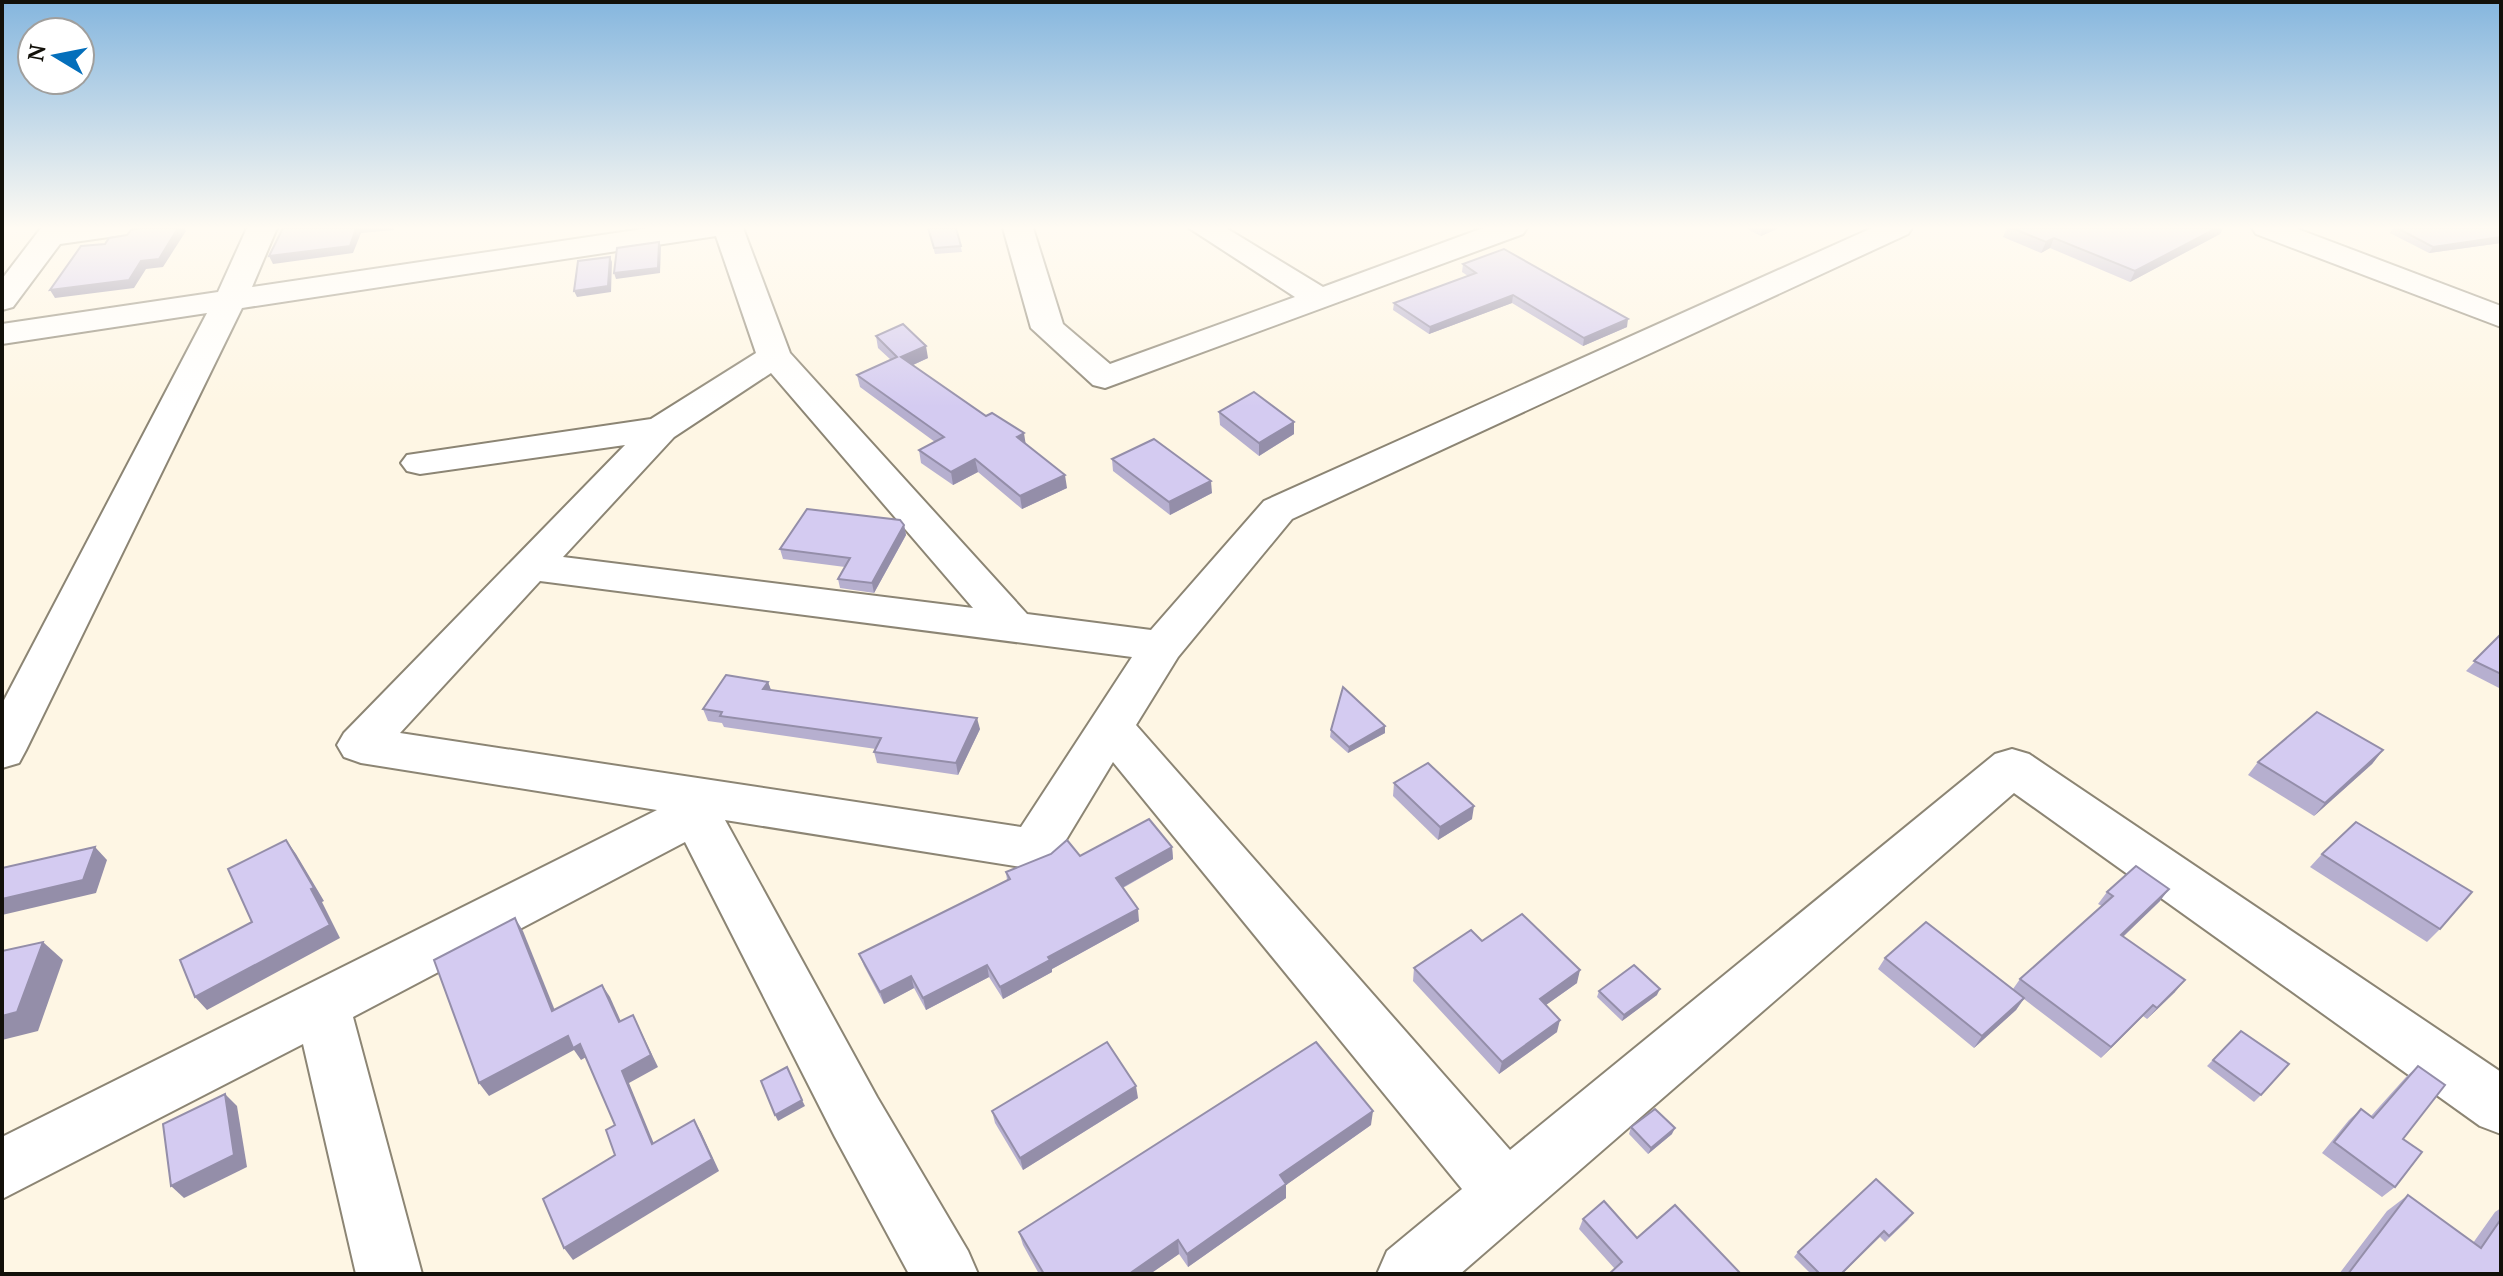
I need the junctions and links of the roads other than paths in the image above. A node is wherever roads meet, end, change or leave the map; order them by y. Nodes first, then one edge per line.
1 (236, 288) edge
2 (313, 288) edge
3 (749, 288) edge
4 (1036, 288) edge
5 (1301, 288) edge
6 (1349, 288) edge
7 (1766, 288) edge
8 (2424, 288) edge
9 (1320, 299) junction
10 (230, 300) junction
11 (2501, 317) edge
12 (2, 334) edge
13 (774, 356) junction
14 (661, 429) junction
15 (420, 463) dead end
16 (532, 567) junction
17 (1015, 628) junction
18 (1162, 646) junction
19 (1111, 727) junction
20 (2, 750) edge
21 (690, 803) junction
22 (322, 1005) junction
23 (2501, 1106) edge
24 (2, 1169) edge
25 (1506, 1193) junction
26 (389, 1274) edge
27 (945, 1274) edge
28 (1410, 1274) edge

1 - 10 street
2 - 10 street
3 - 13 street
4 - 9 street
5 - 9 street
6 - 9 street
7 - 18 street
8 - 11 street
10 - 12 street
10 - 20 street
13 - 14 street
13 - 17 street
14 - 15 street
14 - 16 street
16 - 17 street
16 - 21 street
17 - 18 street
18 - 19 street
19 - 21 street
19 - 25 street
21 - 22 street
21 - 27 street
22 - 24 street
22 - 26 street
23 - 25 street
25 - 28 street

